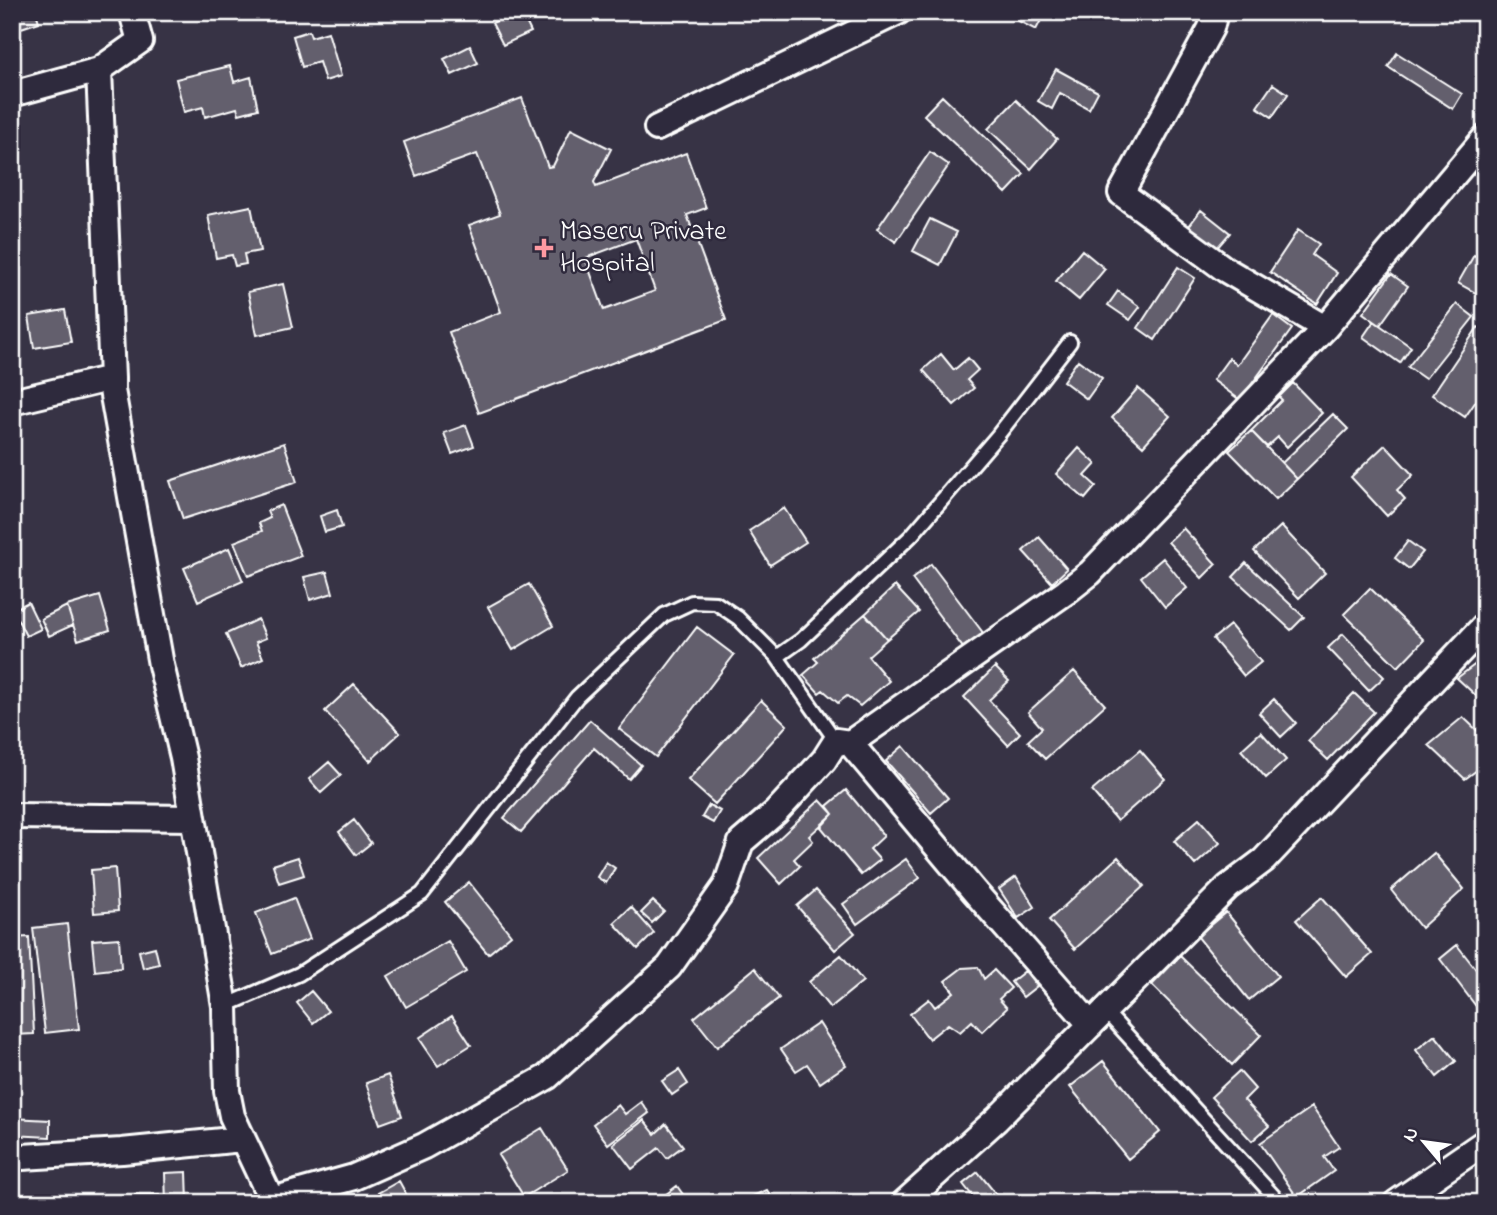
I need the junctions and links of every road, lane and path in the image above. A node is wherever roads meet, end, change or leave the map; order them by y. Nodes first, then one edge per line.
1 (132, 12) edge
2 (898, 12) edge
3 (1214, 12) edge
4 (99, 70) junction
5 (12, 94) edge
6 (657, 128) dead end
7 (1485, 138) edge
8 (1325, 328) junction
9 (1070, 342) dead end
10 (112, 378) junction
11 (12, 402) edge
12 (1485, 625) edge
13 (777, 657) junction
14 (843, 742) junction
15 (12, 816) edge
16 (193, 818) junction
17 (225, 1006) junction
18 (1098, 1018) junction
19 (243, 1139) junction
20 (1484, 1144) edge
21 (12, 1156) edge
22 (273, 1201) edge
23 (904, 1203) edge
24 (1280, 1203) edge
25 (1396, 1203) edge

1 - 4 street
2 - 6 street
3 - 8 street
4 - 5 street
4 - 10 street
7 - 8 street
8 - 14 street
9 - 13 lane
10 - 11 street
10 - 16 street
12 - 18 street
13 - 14 lane
13 - 17 lane
14 - 18 street
14 - 22 street
15 - 16 street
16 - 17 street
17 - 19 street
18 - 23 street
18 - 24 lane
19 - 21 street
19 - 22 street
20 - 25 street

